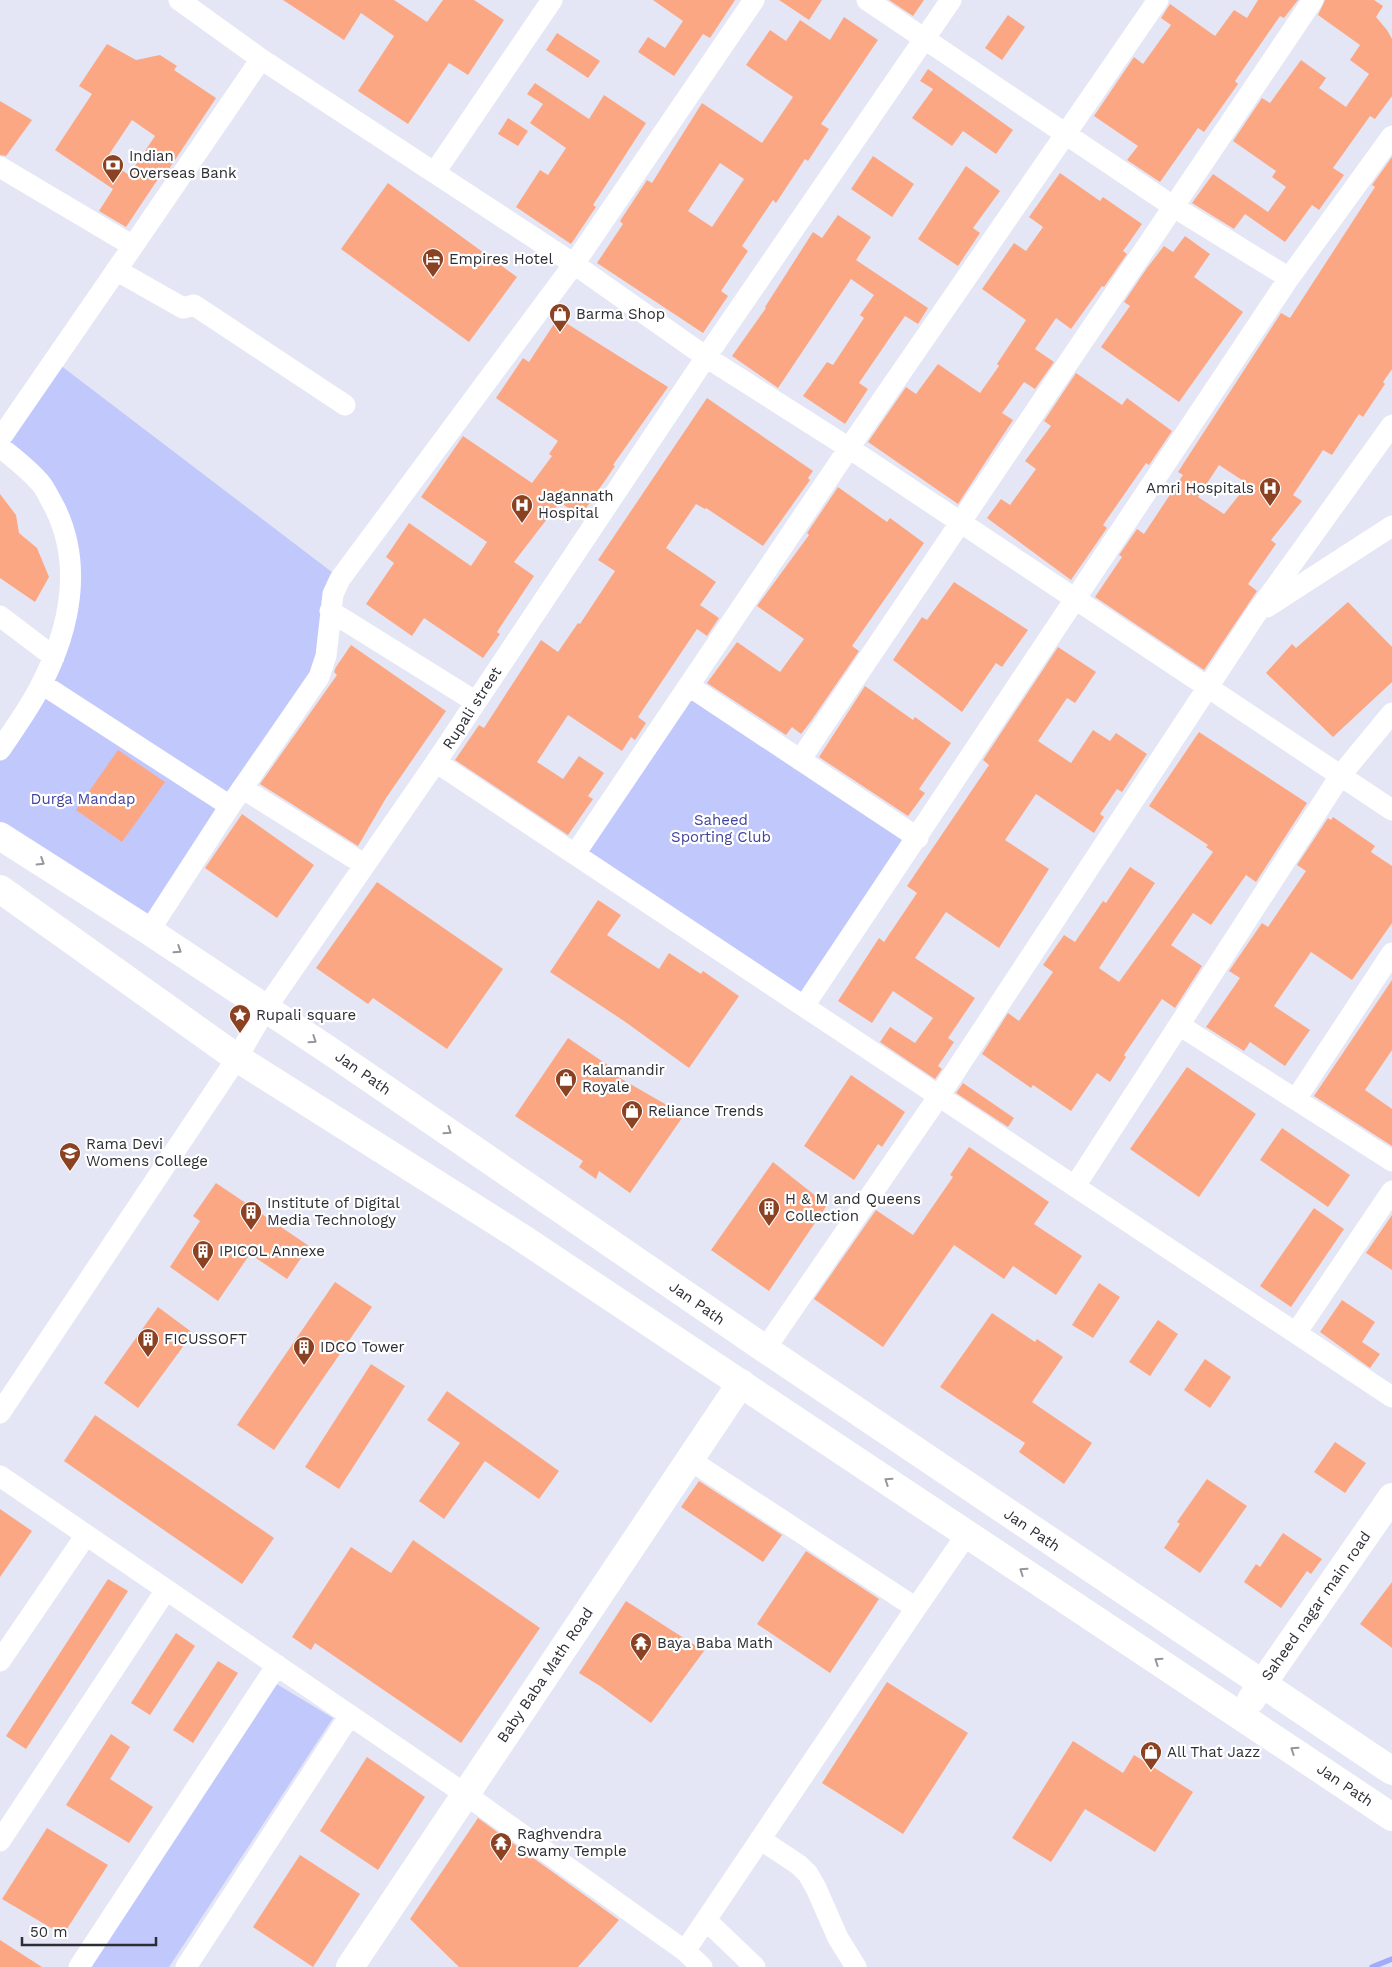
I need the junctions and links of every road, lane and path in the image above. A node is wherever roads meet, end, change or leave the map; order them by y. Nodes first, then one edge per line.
1 (179, 0) edge
2 (552, 0) edge
3 (754, 0) edge
4 (868, 0) edge
5 (951, 0) edge
6 (1158, 0) edge
7 (1313, 0) edge
8 (924, 38) junction
9 (261, 59) junction
10 (1067, 132) junction
11 (1392, 136) edge
12 (0, 167) edge
13 (435, 172) junction
14 (1174, 206) junction
15 (133, 246) junction
16 (574, 264) junction
17 (116, 270) junction
18 (1289, 278) junction
19 (706, 357) junction
20 (345, 406) dead end
21 (1392, 425) edge
22 (0, 439) edge
23 (0, 447) edge
24 (849, 448) junction
25 (962, 523) junction
26 (1392, 526) edge
27 (1074, 598) junction
28 (330, 611) junction
29 (1256, 614) junction
30 (0, 616) edge
31 (54, 656) junction
32 (42, 684) junction
33 (689, 686) junction
34 (1208, 688) junction
35 (476, 702) junction
36 (1392, 714) edge
37 (0, 750) edge
38 (800, 760) junction
39 (436, 762) junction
40 (1340, 776) junction
41 (242, 788) junction
42 (230, 806) junction
43 (1392, 810) edge
44 (0, 836) edge
45 (918, 838) junction
46 (575, 854) junction
47 (365, 865) junction
48 (0, 889) edge
49 (149, 931) junction
50 (1392, 953) edge
51 (804, 1006) junction
52 (266, 1008) junction
53 (1179, 1024) junction
54 (237, 1058) junction
55 (939, 1096) junction
56 (1296, 1099) junction
57 (1392, 1161) edge
58 (1075, 1186) junction
59 (1392, 1191) edge
60 (1296, 1333) junction
61 (764, 1349) junction
62 (741, 1383) junction
63 (1392, 1397) edge
64 (0, 1413) edge
65 (690, 1460) junction
66 (0, 1476) edge
67 (1392, 1497) edge
68 (86, 1534) junction
69 (967, 1534) junction
70 (166, 1590) junction
71 (916, 1608) junction
72 (0, 1661) edge
73 (277, 1665) junction
74 (1261, 1684) junction
75 (350, 1715) junction
76 (1240, 1716) junction
77 (1392, 1771) edge
78 (465, 1794) junction
79 (1392, 1817) edge
80 (760, 1839) junction
81 (0, 1841) edge
82 (706, 1920) junction
83 (685, 1950) junction
84 (79, 1967) edge
85 (186, 1967) edge
86 (350, 1967) edge
87 (702, 1967) edge
88 (755, 1967) edge
89 (856, 1967) edge

1 - 9 street
2 - 13 street
3 - 16 street
4 - 8 street
5 - 8 street, Rupali street
6 - 10 street
7 - 14 street
8 - 10 street
8 - 19 street, Rupali street
9 - 13 street
9 - 15 street
10 - 14 street
10 - 24 street
11 - 18 street
12 - 15 street
13 - 16 street
14 - 18 street
14 - 25 street
15 - 17 street
16 - 19 street
16 - 28 street
17 - 20 street
17 - 22 street
18 - 27 street
19 - 24 street
19 - 35 street, Rupali street
21 - 29 street
23 - 31 street
24 - 25 street
24 - 33 street
25 - 27 street
25 - 38 street
26 - 29 street
27 - 34 street
27 - 45 street
28 - 35 street
28 - 41 street
29 - 34 street
30 - 31 street
31 - 32 street
32 - 37 street
32 - 42 street
33 - 38 street
33 - 46 street
34 - 40 street
34 - 55 street
35 - 39 street, Rupali street
36 - 40 street
38 - 45 street
39 - 46 street
39 - 47 street, Rupali street
40 - 43 street
40 - 53 street
41 - 42 street
41 - 47 street
42 - 49 street
44 -> 49 main road, Jan Path
45 - 51 street
46 - 51 street
47 - 52 street, Rupali street
48 - 54 main road, Jan Path
49 -> 52 main road, Jan Path
50 - 56 street
51 - 55 street
52 - 54 street, Rupali street
52 -> 61 main road, Jan Path
53 - 56 street
53 - 58 street
54 - 62 main road, Jan Path
54 - 64 street, Rupali street
55 - 58 street
55 - 61 street
56 - 57 street
58 - 60 street
59 - 60 street
60 - 63 street
61 - 74 main road, Jan Path
62 - 65 main road, Baby Baba Math Road
69 -> 62 main road, Jan Path
65 - 71 street
65 - 78 main road, Baby Baba Math Road
66 - 68 street
67 - 74 main road, Saheed nagar main road
68 - 70 street
68 - 72 street
69 - 71 street
76 -> 69 main road, Jan Path
70 - 73 street
70 - 81 street
71 - 80 street
73 - 75 street
73 - 84 street
74 - 76 main road, Saheed nagar main road
74 - 77 main road, Jan Path
75 - 78 street
75 - 85 street
79 -> 76 main road, Jan Path
78 - 83 street
78 - 86 main road, Baby Baba Math Road
80 - 82 street
80 - 89 street
82 - 83 street
82 - 88 street
83 - 87 street

